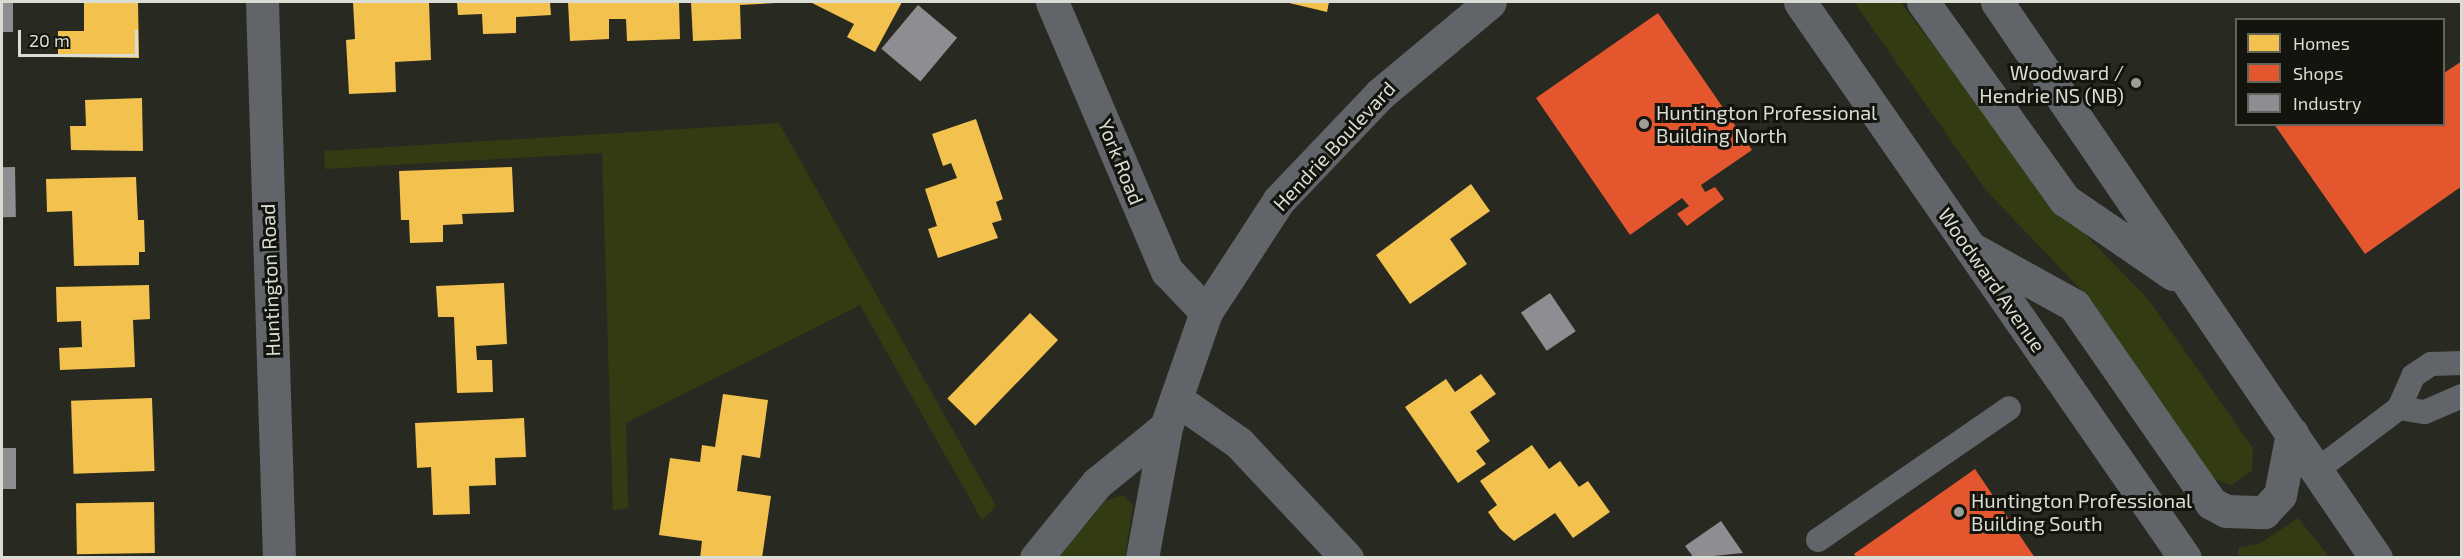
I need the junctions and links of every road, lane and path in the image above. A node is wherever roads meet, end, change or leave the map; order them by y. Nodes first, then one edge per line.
1 (262, 2) edge
2 (1052, 2) edge
3 (1490, 2) edge
4 (1800, 2) edge
5 (1923, 2) edge
6 (1997, 2) edge
7 (1969, 247) junction
8 (2189, 285) junction
9 (1206, 312) junction
10 (2462, 363) edge
11 (2462, 396) edge
12 (2010, 408) dead end
13 (2398, 408) junction
14 (1171, 413) junction
15 (2292, 433) junction
16 (2317, 470) junction
17 (1818, 540) dead end
18 (279, 558) edge
19 (1036, 558) edge
20 (1142, 558) edge
21 (1347, 558) edge
22 (2185, 558) edge
23 (2376, 558) edge

1 - 18 street, Huntington Road
2 - 9 street, York Road
3 - 9 street, Hendrie Boulevard
4 - 7 main road, Woodward Avenue
5 - 8 main road
6 - 8 main road
7 - 15 main road
7 - 22 main road, Woodward Avenue
8 - 15 main road
9 - 14 street, Hendrie Boulevard
10 - 13 lane
11 - 13 lane
12 - 17 lane
13 - 16 lane
14 - 19 street
14 - 20 street, Hendrie Boulevard
14 - 21 street
15 - 16 main road
16 - 23 main road

